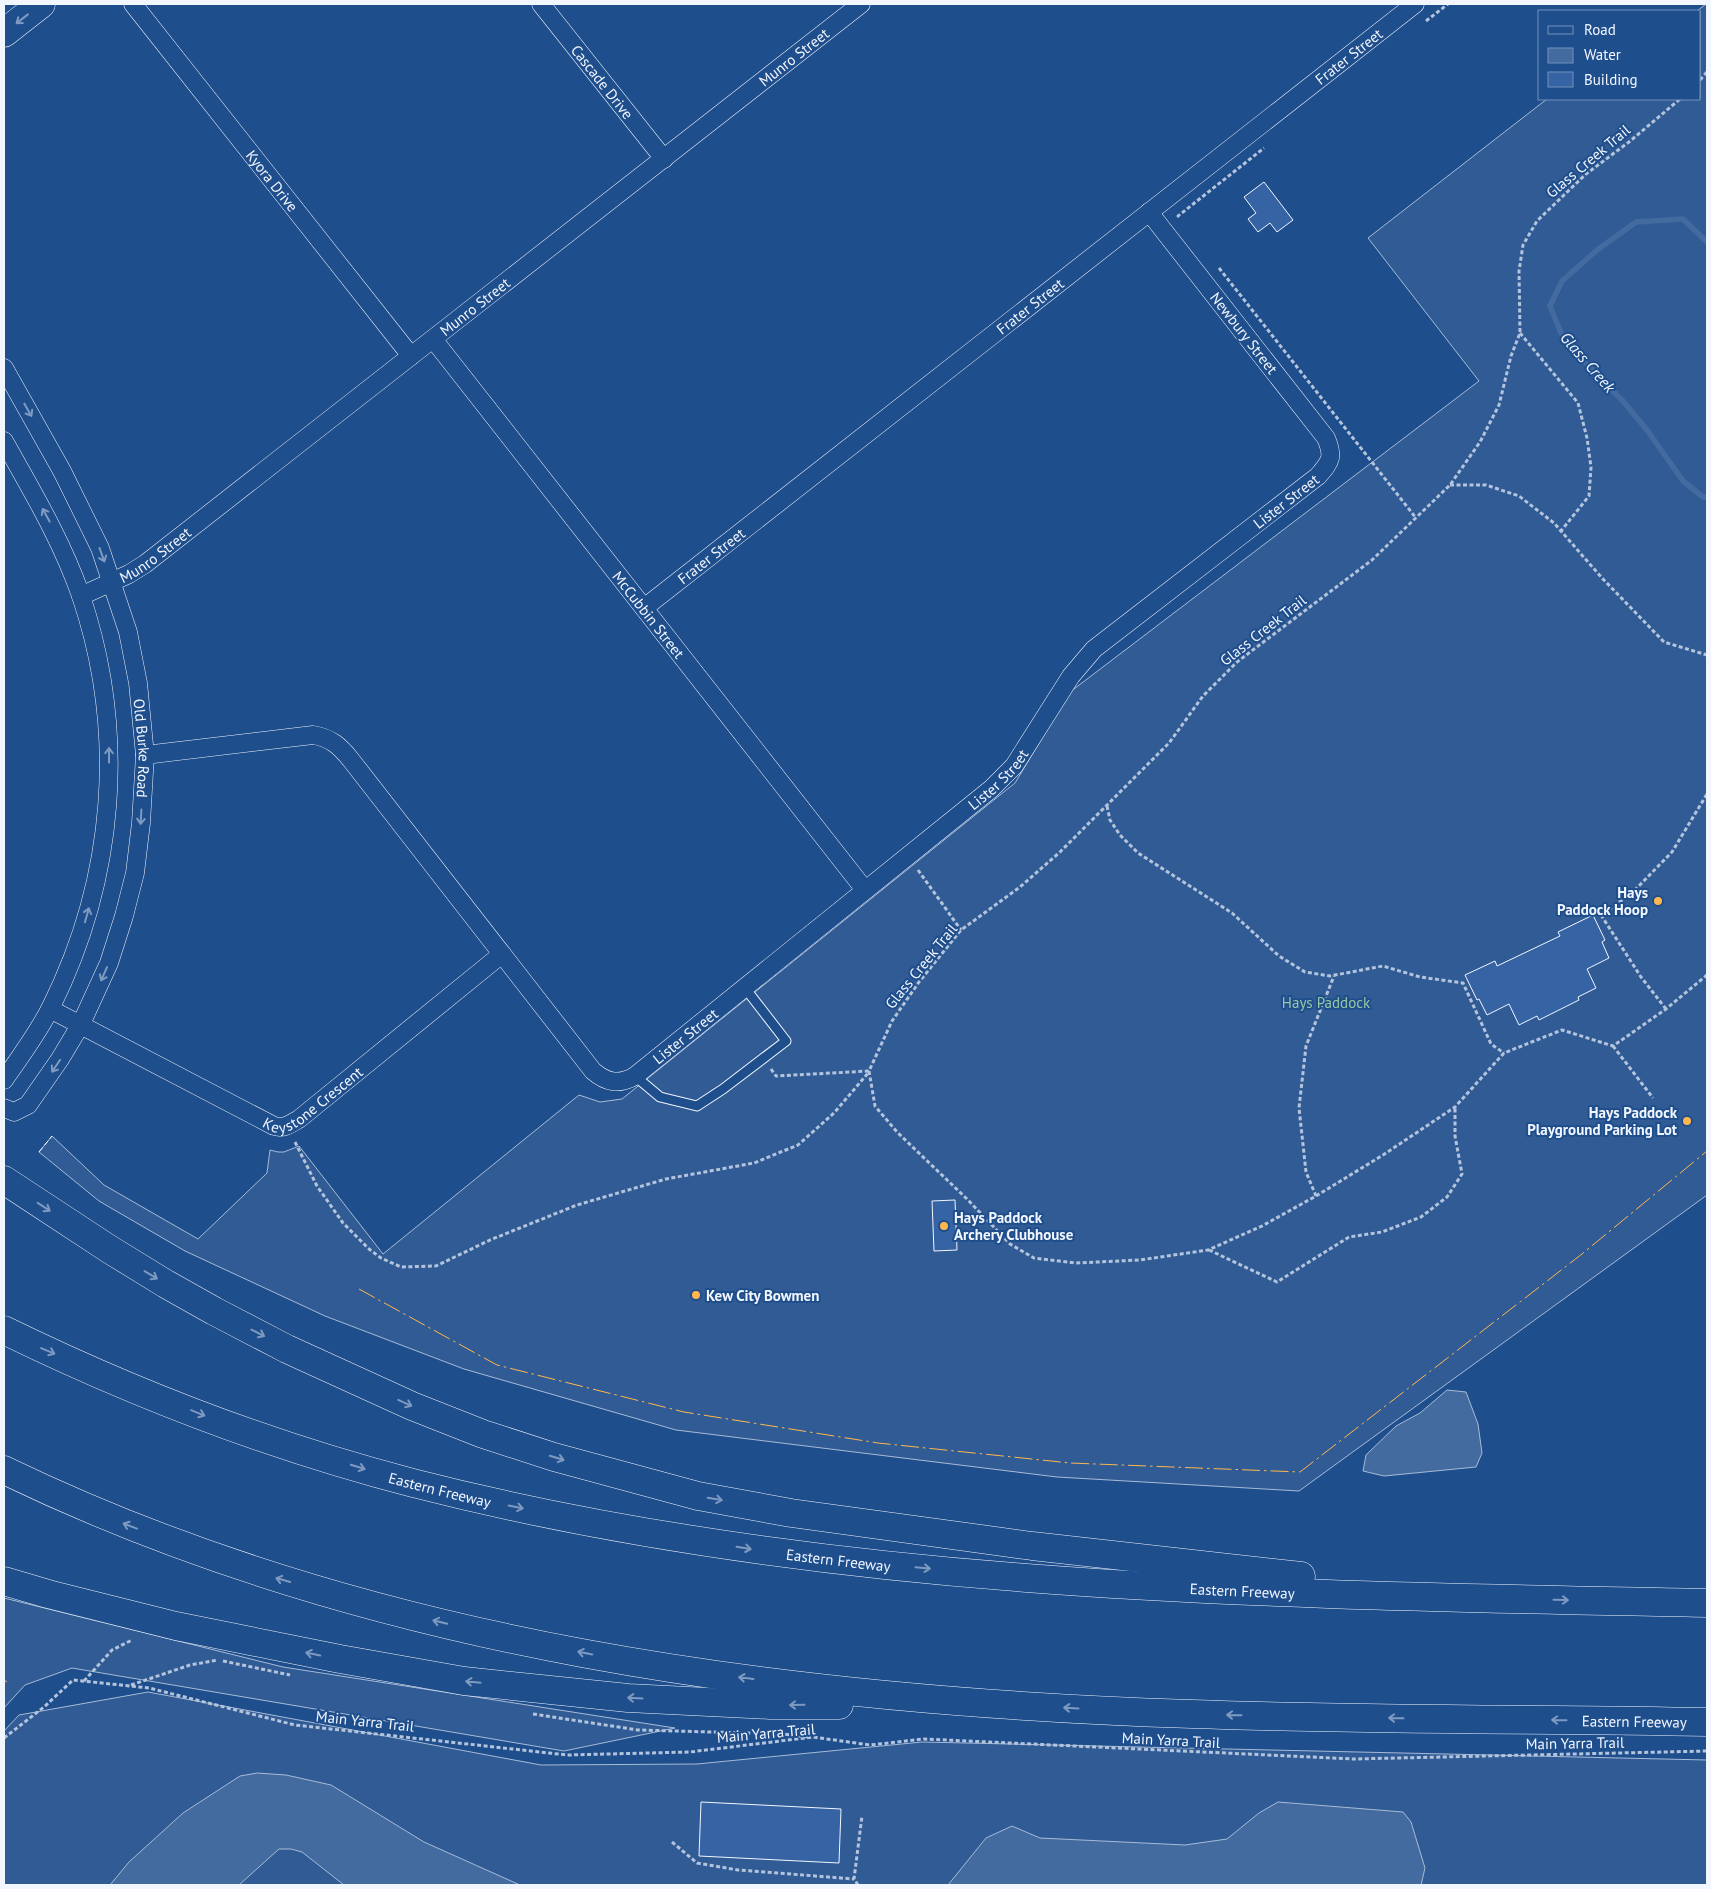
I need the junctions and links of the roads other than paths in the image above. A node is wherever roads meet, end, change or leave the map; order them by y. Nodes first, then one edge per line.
1 (41, 4) edge
2 (133, 4) edge
3 (541, 4) edge
4 (861, 4) edge
5 (1415, 4) edge
6 (4, 33) edge
7 (664, 159) junction
8 (1149, 212) junction
9 (433, 339) junction
10 (411, 356) junction
11 (4, 368) edge
12 (4, 441) edge
13 (1331, 458) joint
14 (112, 582) junction
15 (81, 596) junction
16 (644, 608) junction
17 (145, 755) junction
18 (865, 890) junction
19 (502, 954) junction
20 (745, 988) junction
21 (50, 1009) junction
22 (81, 1024) junction
23 (635, 1076) junction
24 (4, 1080) edge
25 (4, 1108) edge
26 (4, 1180) edge
27 (4, 1330) edge
28 (4, 1470) edge
29 (4, 1581) edge
30 (1512, 1599) junction
31 (1707, 1603) edge
32 (986, 1703) junction
33 (1707, 1722) edge

1 -> 6 main road
2 - 10 street, Kyora Drive
3 - 7 street, Cascade Drive
4 - 7 street, Munro Street
5 - 8 street, Frater Street
7 - 9 street, Munro Street
8 - 13 street, Newbury Street
8 - 16 street, Frater Street
9 - 10 street, Munro Street
9 - 16 street, McCubbin Street
10 - 14 street, Munro Street
11 -> 14 street, Old Burke Road
15 -> 12 street, Old Burke Road
13 - 18 street, Lister Street
14 - 15 street, Munro Street
14 - 17 street, Old Burke Road
21 -> 15 street, Old Burke Road
16 - 18 street, McCubbin Street
17 - 19 street
17 -> 22 street, Old Burke Road
18 - 20 street, Lister Street
19 - 22 street, Keystone Crescent
19 - 23 street
20 - 23 street, Lister Street
20 - 23 lane
21 - 22 street, Keystone Crescent
21 - 24 street, Old Burke Road
22 -> 25 street, Old Burke Road
26 -> 30 main road
27 -> 30 main road, Eastern Freeway
32 -> 28 main road, Eastern Freeway
32 -> 29 main road
30 -> 31 main road, Eastern Freeway
33 -> 32 main road, Eastern Freeway

